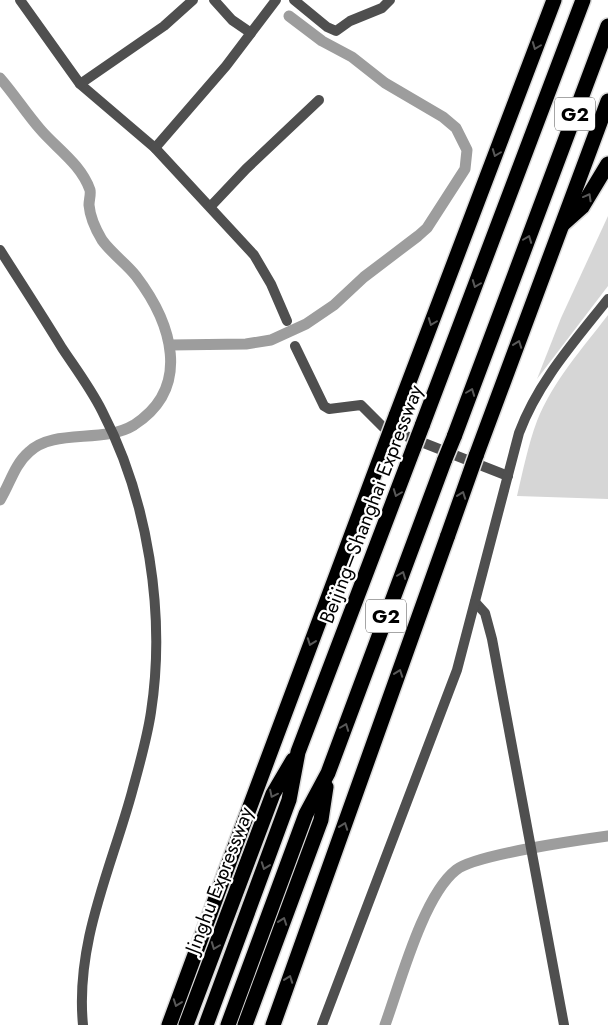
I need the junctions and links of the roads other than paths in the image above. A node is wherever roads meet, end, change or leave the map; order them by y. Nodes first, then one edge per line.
1 (20, 0) edge
2 (193, 0) edge
3 (214, 0) edge
4 (276, 0) edge
5 (294, 0) edge
6 (390, 0) edge
7 (554, 0) edge
8 (583, 0) edge
9 (608, 26) edge
10 (251, 34) junction
11 (80, 84) junction
12 (319, 100) dead end
13 (608, 101) edge
14 (155, 148) junction
15 (608, 164) edge
16 (212, 206) junction
17 (562, 225) junction
18 (0, 250) edge
19 (608, 299) edge
20 (287, 321) dead end
21 (295, 346) dead end
22 (508, 476) junction
23 (475, 602) junction
24 (298, 752) junction
25 (328, 773) junction
26 (83, 1025) edge
27 (169, 1025) edge
28 (186, 1025) edge
29 (206, 1025) edge
30 (228, 1025) edge
31 (245, 1025) edge
32 (273, 1025) edge
33 (322, 1025) edge
34 (564, 1025) edge

1 - 11 street
2 - 11 street
3 - 10 street
4 - 10 street
5 - 6 street
7 -> 27 highway, bridge
8 -> 24 highway, Beijing–Shanghai Expressway / G2, bridge
25 -> 9 highway, G2, bridge
10 - 14 street
11 - 14 street
12 - 16 street
13 - 17 highway
14 - 16 street
17 -> 15 highway
16 - 20 street
32 -> 17 highway, bridge
18 - 26 street
19 - 22 street
21 - 22 street
22 - 23 street
23 - 33 street
23 - 34 street
24 -> 28 highway, Jinghu Expressway / G2
24 -> 29 highway, Beijing–Shanghai Expressway / G2
25 - 30 highway, G2
31 -> 25 highway, G2

